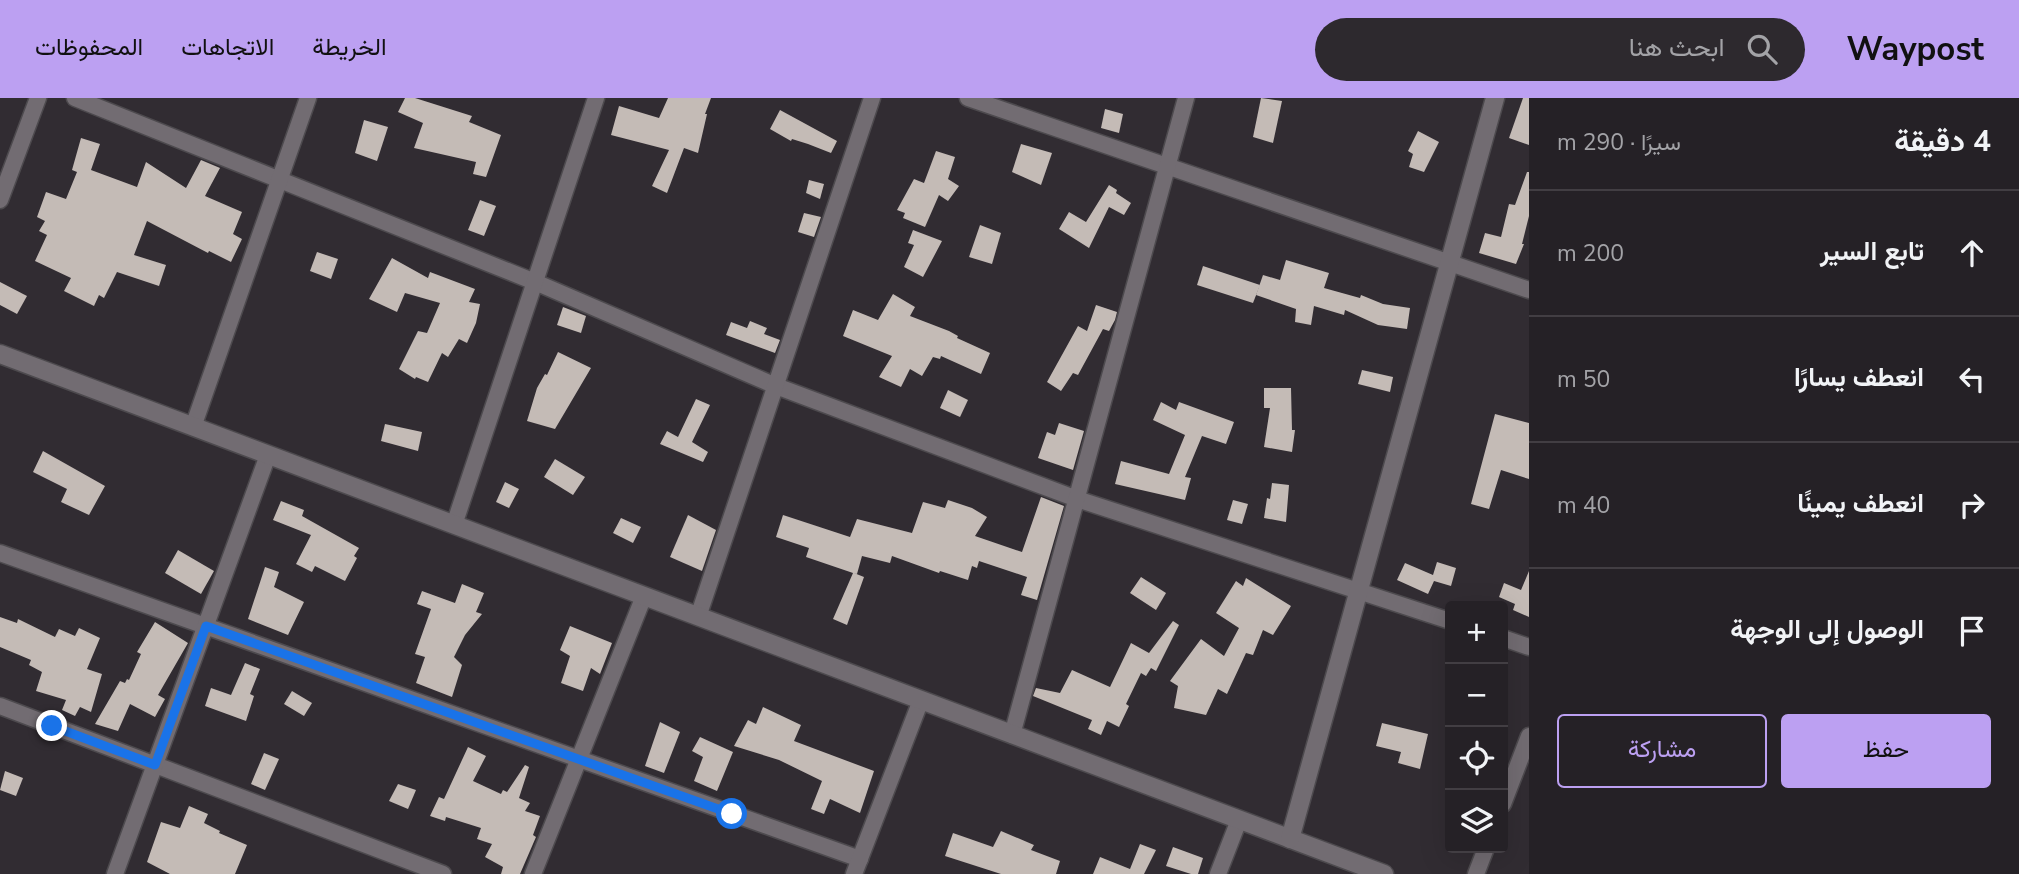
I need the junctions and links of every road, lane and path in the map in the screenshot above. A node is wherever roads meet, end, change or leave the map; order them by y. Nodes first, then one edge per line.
1 (38, 98) edge
2 (75, 98) edge
3 (308, 98) edge
4 (596, 98) edge
5 (872, 98) edge
6 (968, 98) edge
7 (1186, 98) edge
8 (1495, 98) edge
9 (1168, 166) junction
10 (280, 178) junction
11 (0, 200) edge
12 (1449, 264) junction
13 (535, 282) junction
14 (1529, 290) edge
15 (0, 354) edge
16 (776, 386) junction
17 (193, 427) junction
18 (268, 455) junction
19 (1077, 499) junction
20 (454, 525) junction
21 (0, 553) edge
22 (1359, 591) junction
23 (644, 596) junction
24 (698, 617) junction
25 (1445, 619) edge
26 (206, 626) junction
27 (1508, 640) edge
28 (1529, 647) edge
29 (921, 700) junction
30 (0, 706) edge
31 (1012, 735) junction
32 (1527, 745) edge
33 (579, 759) junction
34 (155, 765) junction
35 (1508, 792) edge
36 (1239, 820) junction
37 (1290, 839) junction
38 (1484, 853) edge
39 (857, 867) edge
40 (115, 874) edge
41 (443, 874) edge
42 (533, 874) edge
43 (1218, 874) edge
44 (1384, 874) edge
45 (1476, 874) edge

1 - 11 street
2 - 10 street
3 - 10 street
4 - 13 street
5 - 16 street
6 - 9 street
7 - 9 street
8 - 12 main road
9 - 12 street
9 - 19 street
10 - 13 street
10 - 17 street
12 - 14 street
12 - 22 main road
13 - 16 street
13 - 20 street
15 - 17 main road
16 - 19 street
16 - 24 street
17 - 18 main road
18 - 20 main road
18 - 26 street
19 - 22 street
19 - 31 street
20 - 23 main road
21 - 26 street
22 - 25 street
22 - 37 main road
23 - 24 main road
23 - 33 street
24 - 29 main road
26 - 33 street
26 - 34 street
27 - 28 street
29 - 31 main road
29 - 39 street
30 - 34 street
31 - 36 main road
32 - 35 street
33 - 39 street
33 - 42 street
34 - 40 street
34 - 41 street
36 - 37 main road
36 - 43 street
37 - 44 main road
38 - 45 street

